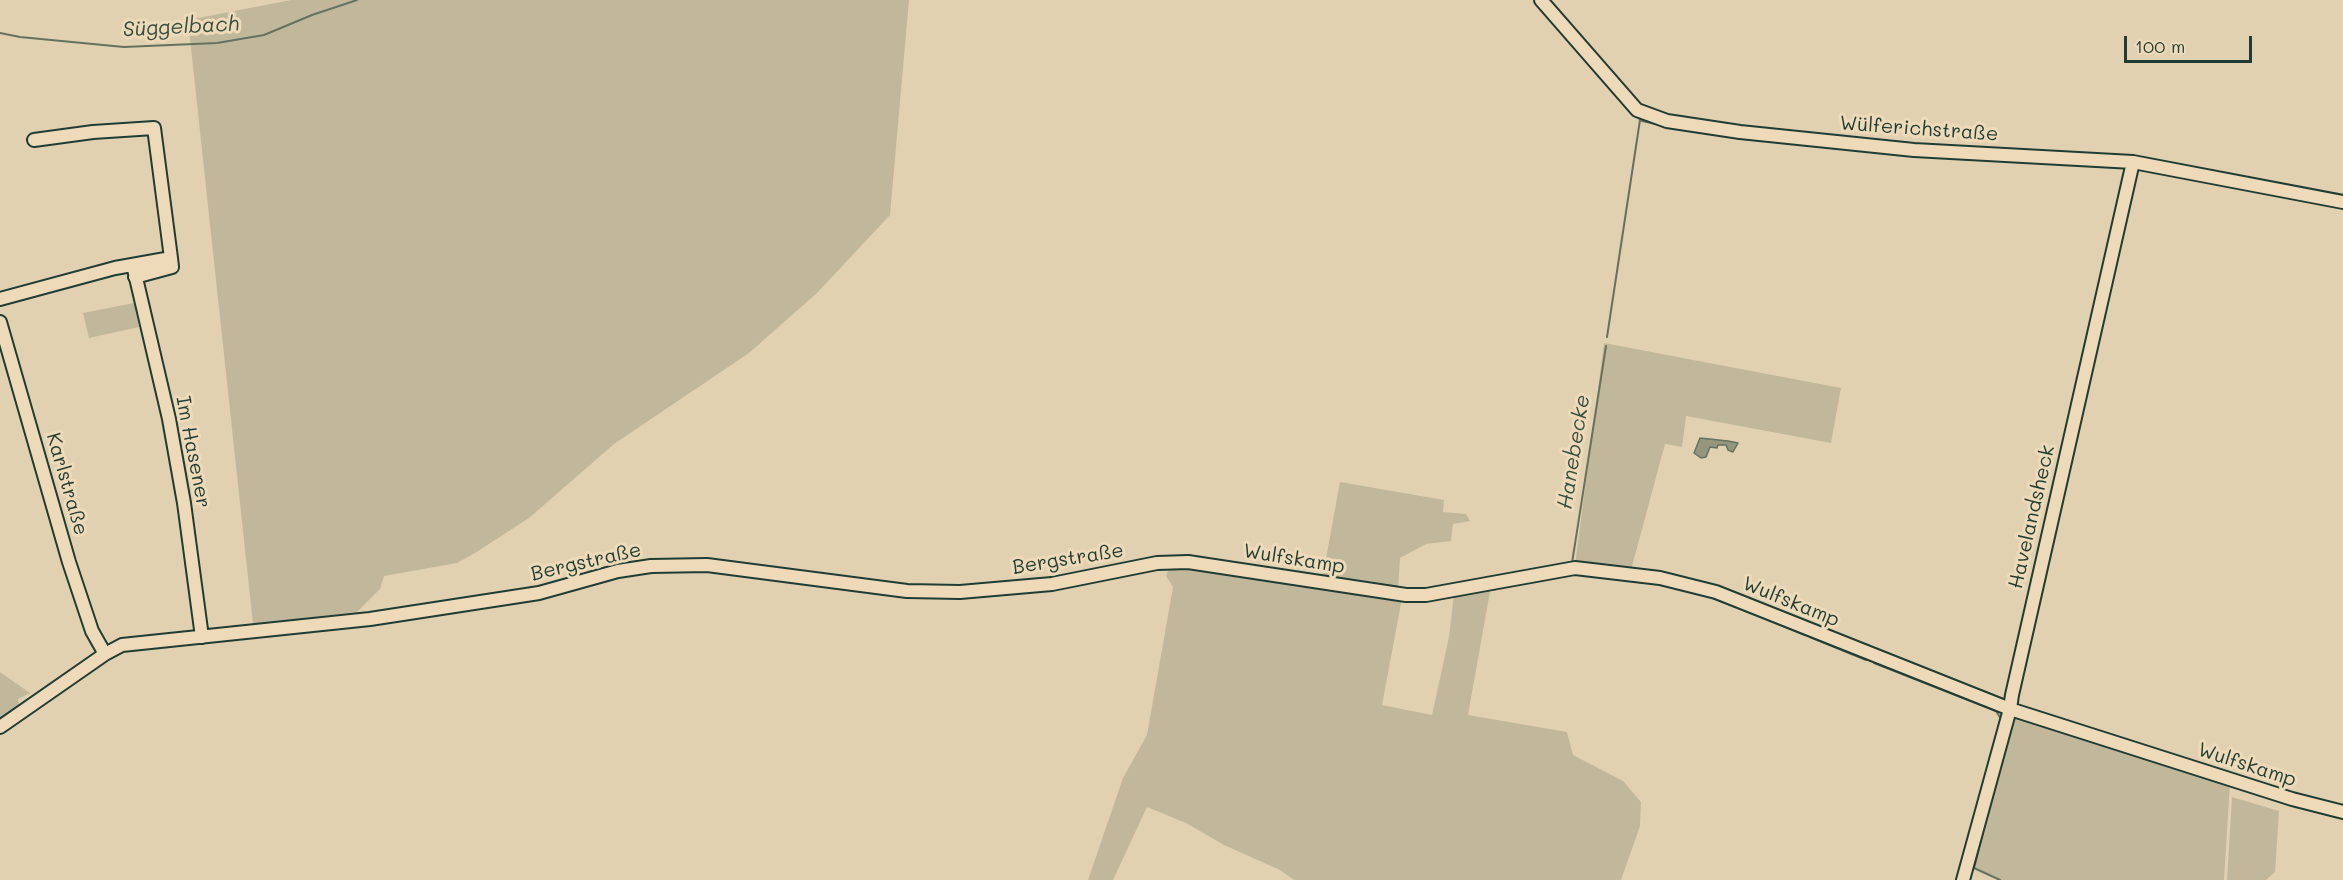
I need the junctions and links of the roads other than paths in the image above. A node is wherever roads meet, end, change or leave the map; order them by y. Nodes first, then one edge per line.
1 (1541, 0) edge
2 (34, 140) dead end
3 (2133, 162) junction
4 (2343, 202) edge
5 (134, 271) junction
6 (0, 299) edge
7 (0, 322) edge
8 (1204, 565) joint
9 (202, 637) junction
10 (105, 654) junction
11 (2010, 709) junction
12 (0, 727) edge
13 (2343, 812) edge
14 (1963, 880) edge

1 - 3 street, Wülferichstraße
2 - 5 street
3 - 4 street, Wülferichstraße
3 - 11 street, Havelandsheck
5 - 6 street
5 - 9 street, Im Hasener
7 - 10 street, Karlstraße
8 - 9 street, Bergstraße
8 - 11 street, Wulfskamp
9 - 10 street, Bergstraße
10 - 12 street, Bergstraße
11 - 13 street, Wulfskamp
11 - 14 street, Havelandsheck

